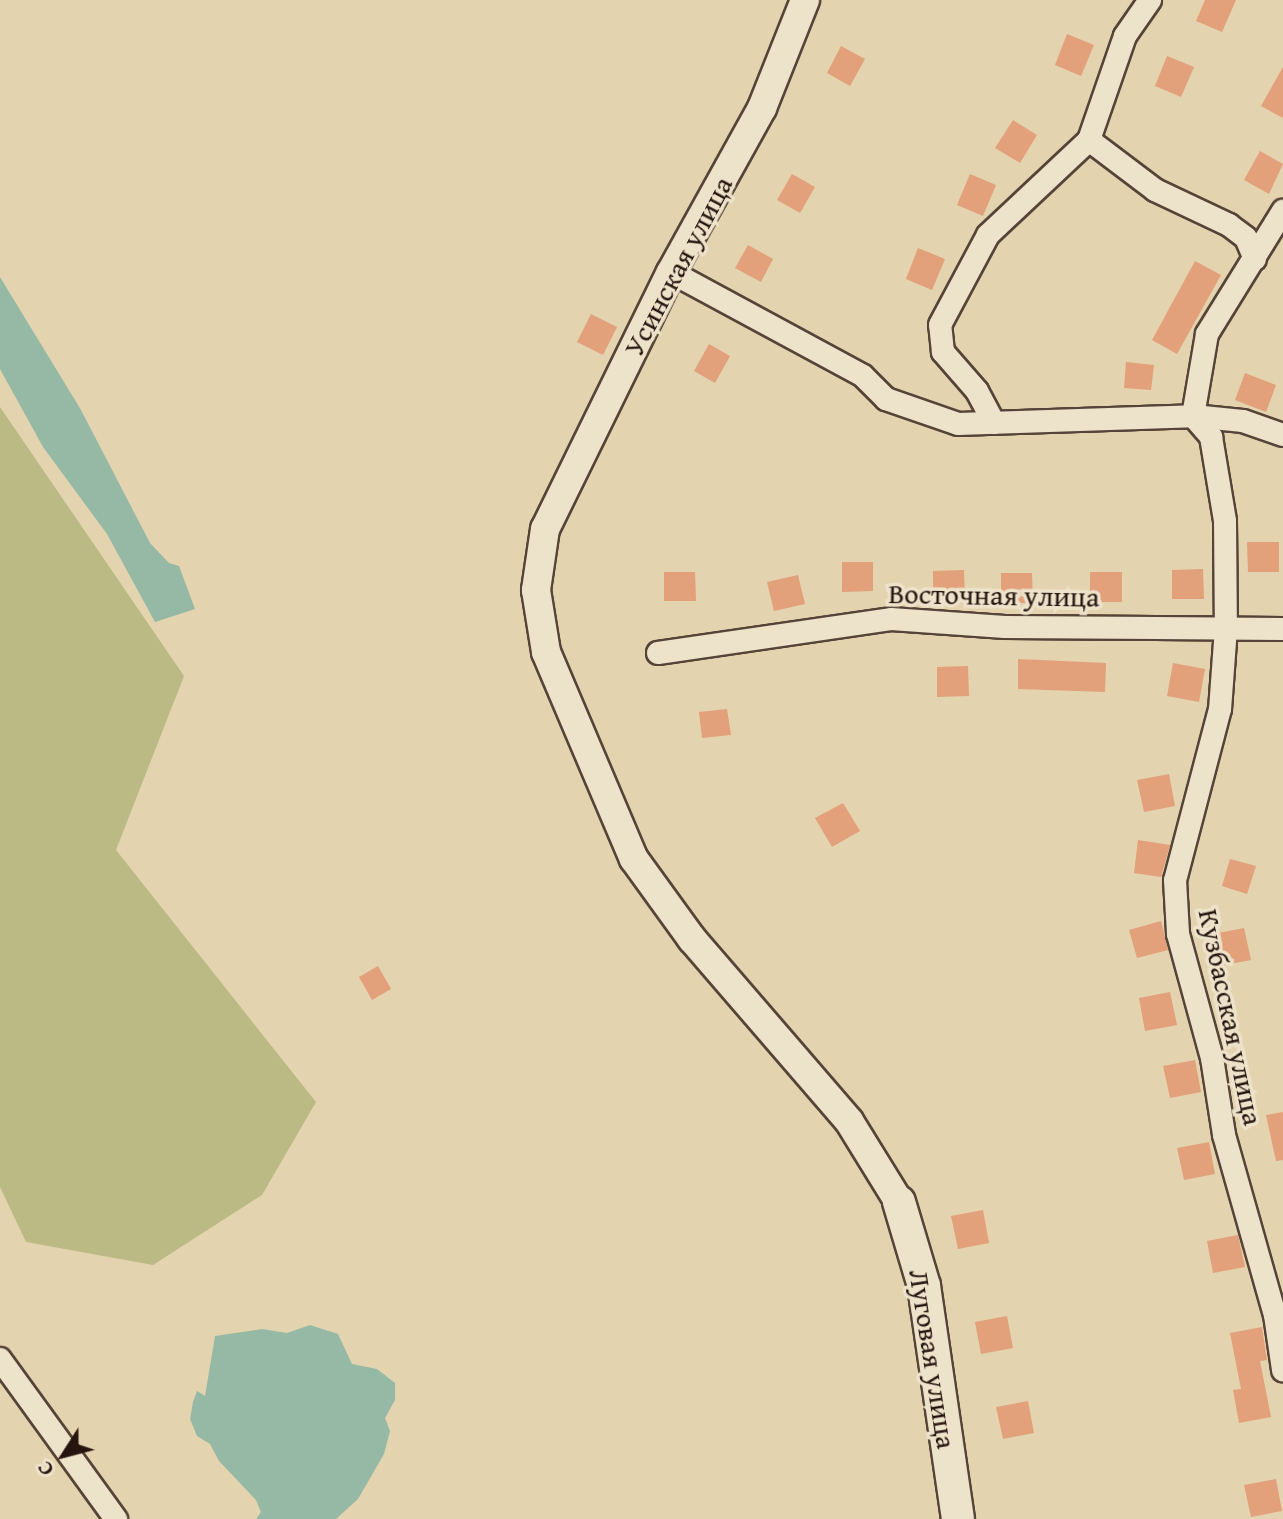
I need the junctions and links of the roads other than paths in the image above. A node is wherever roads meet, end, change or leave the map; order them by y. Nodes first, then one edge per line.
1 (805, 0) edge
2 (1150, 0) edge
3 (1089, 140) junction
4 (1283, 211) edge
5 (1255, 259) junction
6 (671, 272) junction
7 (1193, 416) junction
8 (994, 423) junction
9 (1283, 435) edge
10 (1226, 628) junction
11 (1283, 629) edge
12 (658, 653) dead end
13 (899, 1202) joint
14 (0, 1359) edge
15 (1283, 1370) edge
16 (116, 1519) edge
17 (958, 1519) edge

1 - 6 street, Усинская улица
2 - 3 street
3 - 5 street
3 - 8 street
4 - 5 street
5 - 7 street
6 - 8 street
6 - 13 street, Усинская улица
7 - 8 street
7 - 9 street
7 - 10 street, Кузбасская улица
10 - 11 street, Восточная улица
10 - 12 street, Восточная улица
10 - 15 street, Кузбасская улица
13 - 17 main road, Луговая улица
14 - 16 street

